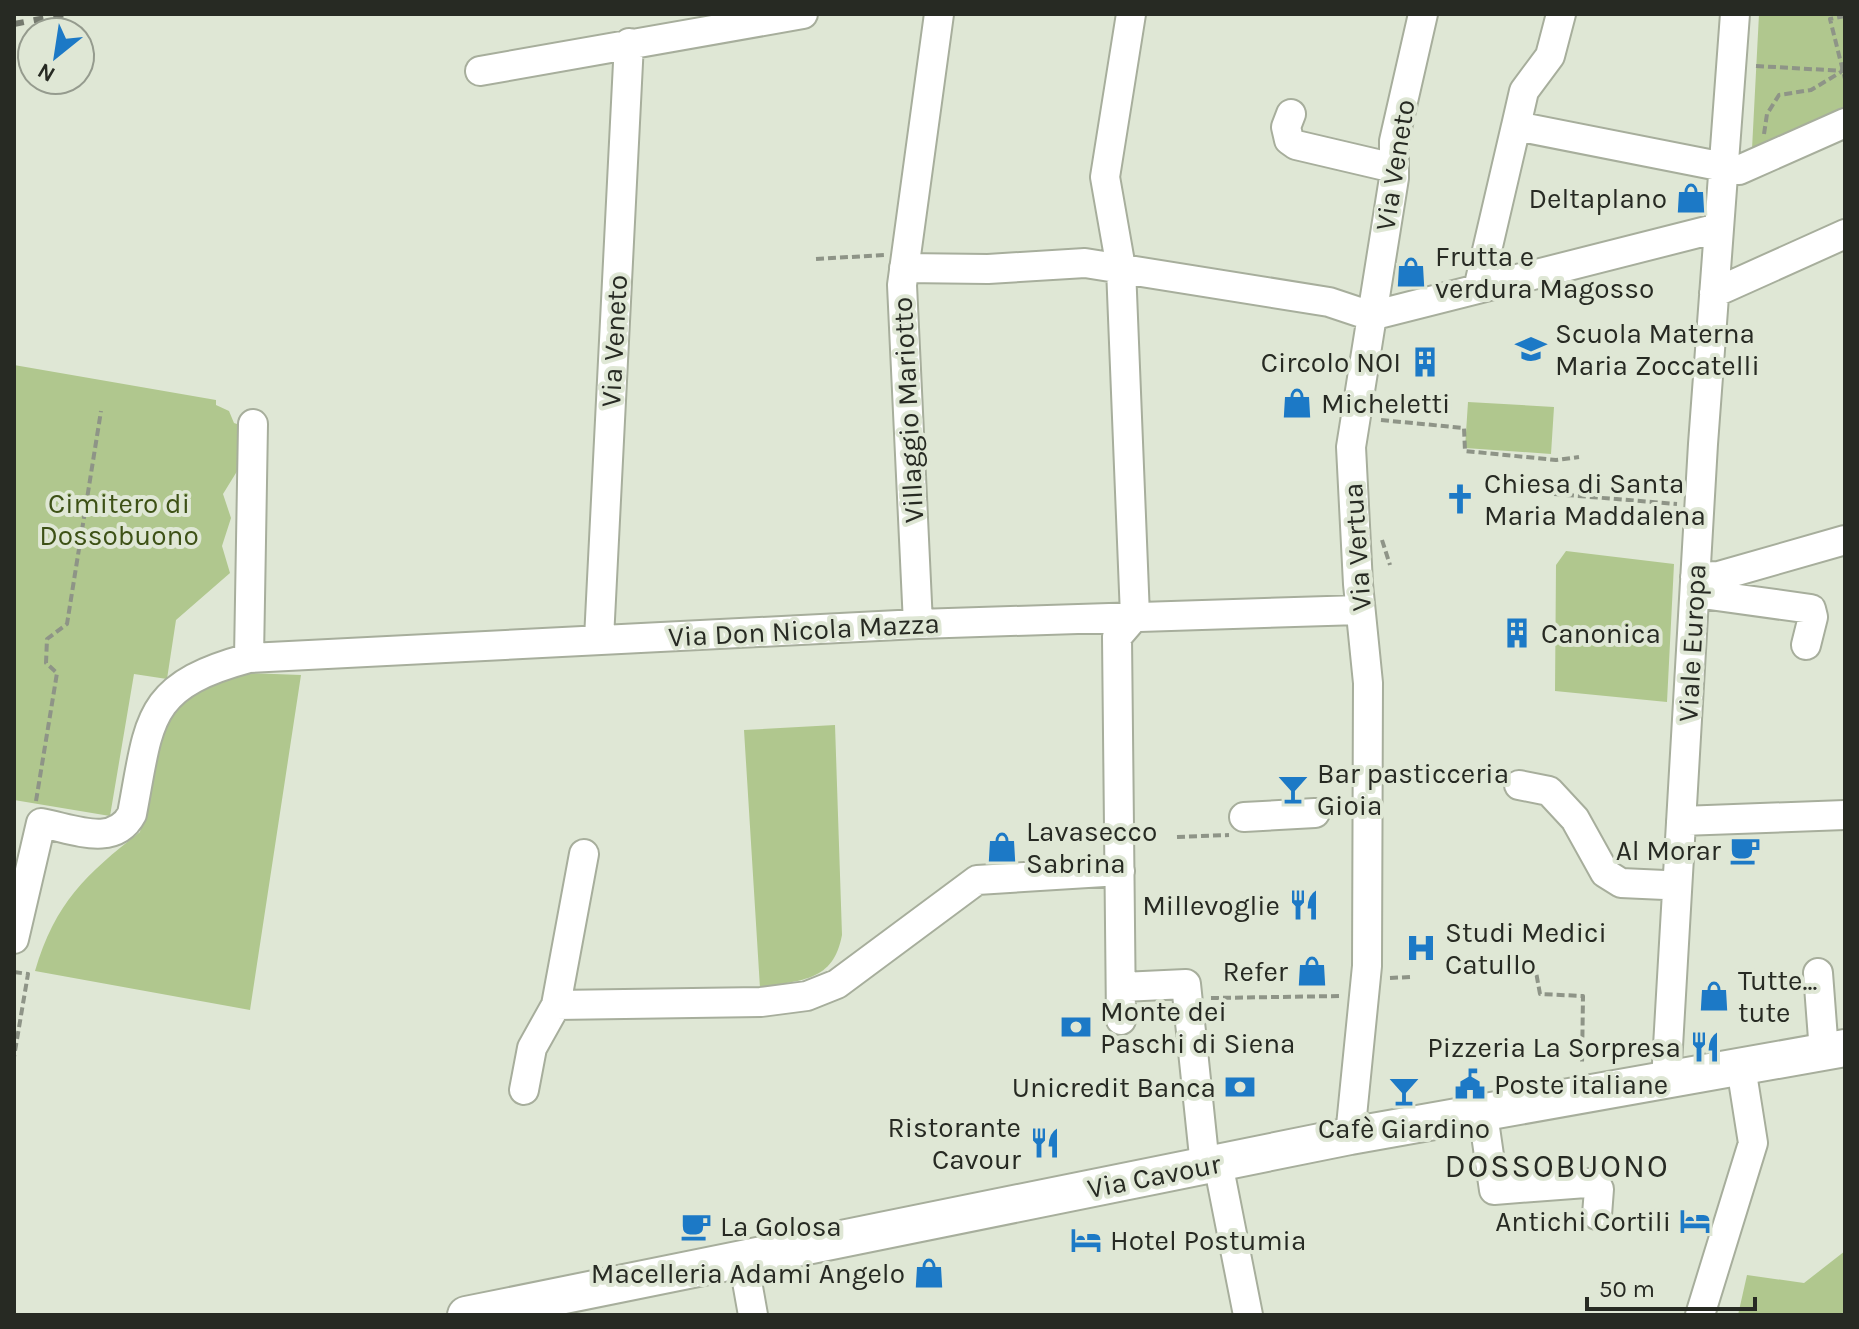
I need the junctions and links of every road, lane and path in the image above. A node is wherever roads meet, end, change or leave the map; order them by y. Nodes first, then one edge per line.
1 (803, 14) edge
2 (939, 14) edge
3 (1131, 14) edge
4 (1423, 14) edge
5 (1561, 14) edge
6 (1735, 14) edge
7 (1845, 16) edge
8 (629, 43) junction
9 (1744, 65) dead end
10 (480, 71) dead end
11 (1843, 71) edge
12 (1845, 79) edge
13 (1291, 114) dead end
14 (1845, 123) edge
15 (1516, 126) junction
16 (1763, 160) junction
17 (1723, 167) junction
18 (1394, 168) junction
19 (1718, 228) junction
20 (1845, 234) edge
21 (816, 259) dead end
22 (905, 261) junction
23 (1121, 268) junction
24 (1478, 289) junction
25 (1714, 293) junction
26 (1371, 316) junction
27 (101, 411) dead end
28 (1371, 419) dead end
29 (253, 424) dead end
30 (1579, 457) dead end
31 (1542, 493) dead end
32 (1700, 506) junction
33 (1845, 540) edge
34 (1695, 585) junction
35 (1360, 610) junction
36 (1135, 616) junction
37 (918, 624) junction
38 (599, 639) junction
39 (1806, 645) dead end
40 (249, 658) junction
41 (1519, 785) dead end
42 (36, 804) dead end
43 (1315, 813) dead end
44 (1845, 815) edge
45 (1244, 817) dead end
46 (1681, 821) junction
47 (584, 854) dead end
48 (1120, 871) junction
49 (1665, 885) dead end
50 (14, 939) edge
51 (14, 972) edge
52 (1818, 973) dead end
53 (1479, 974) dead end
54 (1122, 987) junction
55 (1344, 996) dead end
56 (1211, 998) dead end
57 (556, 1005) junction
58 (1121, 1020) dead end
59 (1834, 1050) edge
60 (14, 1057) edge
61 (1741, 1067) junction
62 (1666, 1081) junction
63 (524, 1090) dead end
64 (1582, 1095) junction
65 (1483, 1114) junction
66 (1350, 1136) junction
67 (1212, 1164) junction
68 (1597, 1215) dead end
69 (743, 1259) junction
70 (484, 1313) edge
71 (753, 1315) edge
72 (1248, 1315) edge
73 (1700, 1315) edge

1 - 8 street
2 - 22 street
3 - 23 street
4 - 18 street, Via Veneto
5 - 15 street
6 - 17 street, Viale Europa
7 - 11 path
8 - 10 street
8 - 38 street, Via Veneto
9 - 11 path
11 - 12 path
11 - 16 path
13 - 18 street
14 - 16 street
15 - 17 street
15 - 24 street
16 - 17 street
17 - 19 street, Viale Europa
18 - 26 street, Via Veneto
19 - 24 street
19 - 25 street, Viale Europa
20 - 25 street
21 - 22 path
22 - 23 street, Villaggio Mariotto
22 - 37 street, Villaggio Mariotto
23 - 26 street, Villaggio Mariotto
23 - 36 street
24 - 26 street
25 - 32 street, Viale Europa
26 - 35 street, Via Vertua
27 - 42 path
28 - 30 path
29 - 40 street
31 - 32 path
32 - 34 street, Viale Europa
33 - 34 street
34 - 39 street
34 - 46 street, Viale Europa
35 - 36 street, Via Don Nicola Mazza
35 - 66 street, Via Vertua
36 - 37 street, Via Don Nicola Mazza
36 - 48 street
37 - 38 street, Via Don Nicola Mazza
38 - 40 street, Via Don Nicola Mazza
40 - 50 street, Via Don Nicola Mazza
41 - 49 street
43 - 45 street
44 - 46 street
46 - 62 street, Viale Europa
47 - 57 street
48 - 54 street
48 - 57 street
51 - 60 path
52 - 59 street
53 - 64 path
54 - 58 street
54 - 67 street
55 - 56 path
57 - 63 street
59 - 61 main road, Via Cavour
61 - 62 main road, Via Cavour
61 - 73 street
62 - 64 main road, Via Cavour
64 - 65 main road, Via Cavour
65 - 66 main road, Via Cavour
65 - 68 street
66 - 67 main road, Via Cavour
67 - 69 main road, Via Cavour
67 - 72 street
69 - 70 main road, Via Cavour
69 - 71 street

